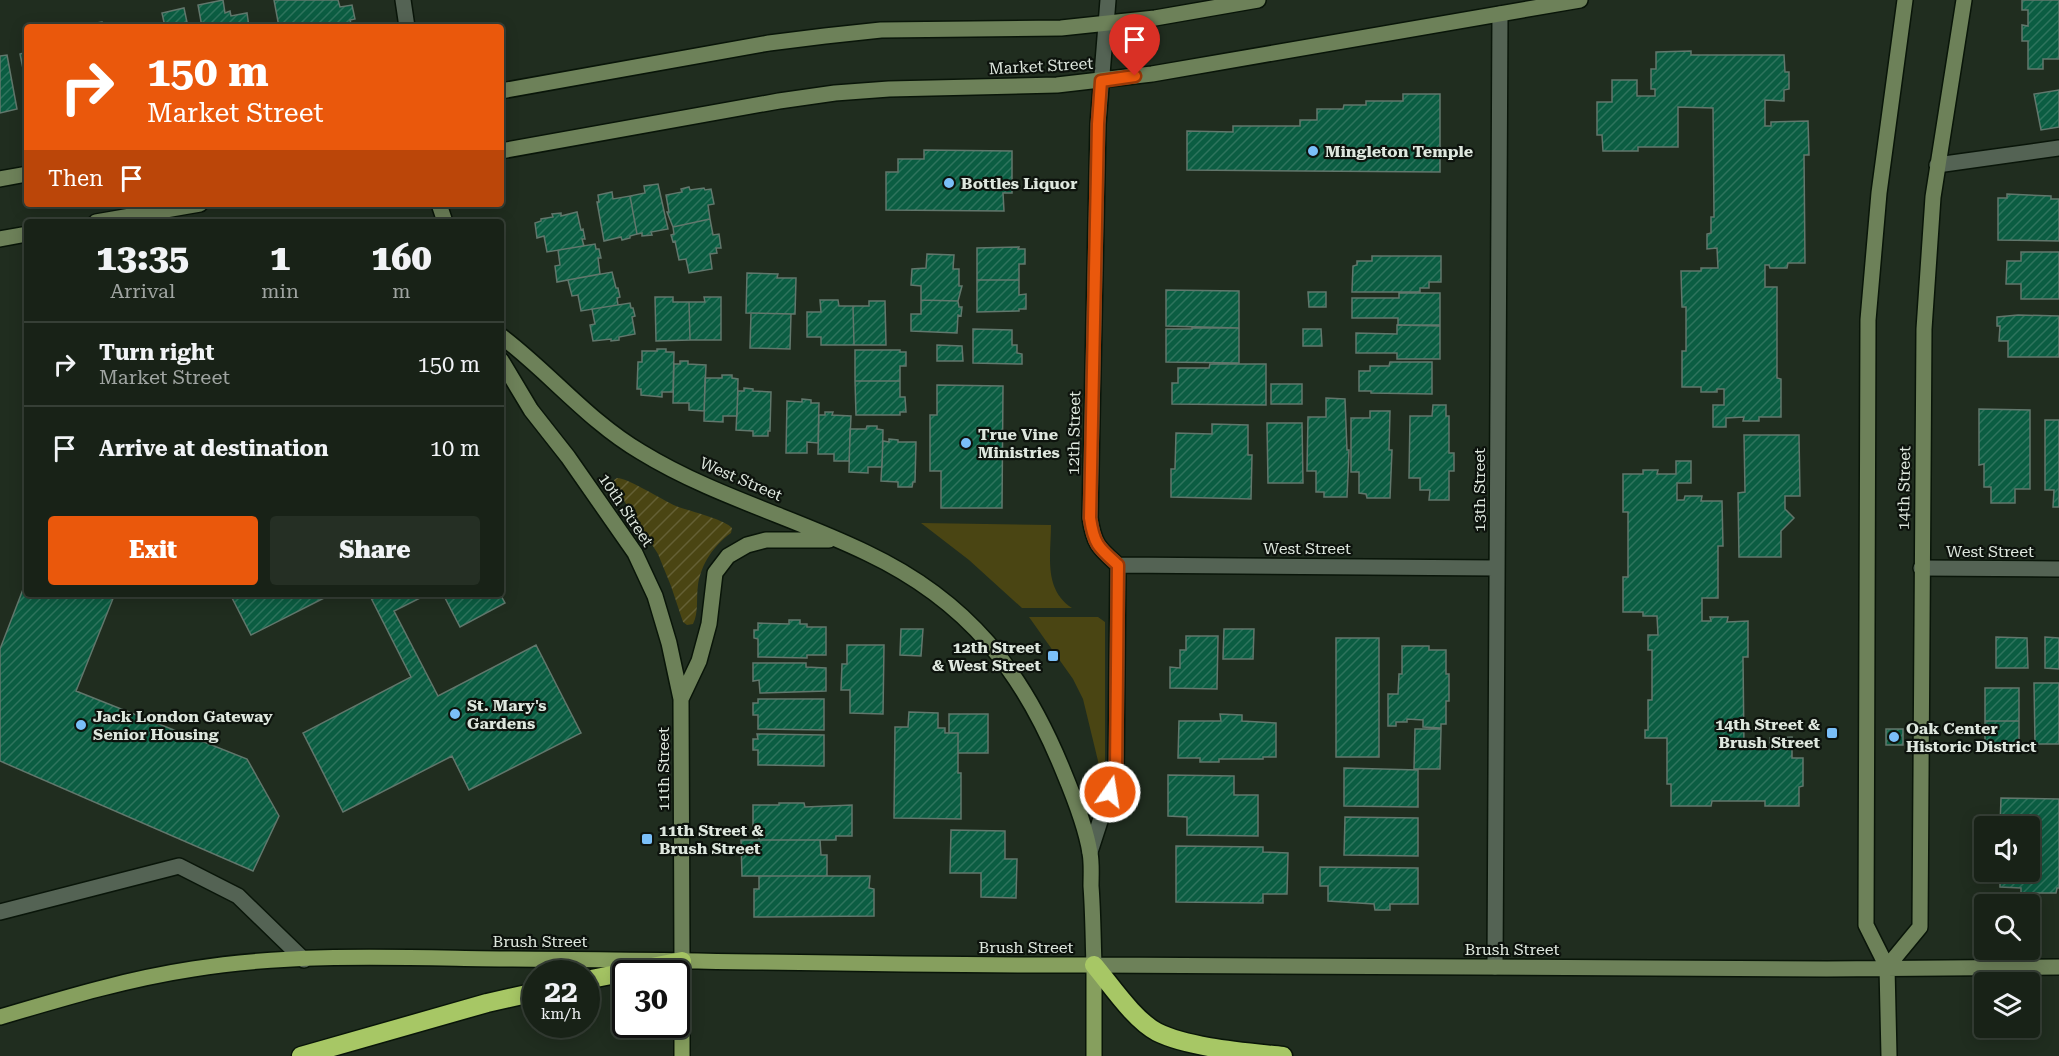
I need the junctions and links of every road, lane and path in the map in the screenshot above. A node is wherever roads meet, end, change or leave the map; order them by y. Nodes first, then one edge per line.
1 (403, 0) edge
2 (1107, 0) edge
3 (1258, 0) edge
4 (1580, 0) edge
5 (1905, 0) edge
6 (1964, 0) edge
7 (1500, 14) junction
8 (407, 24) edge
9 (1106, 24) junction
10 (1101, 81) junction
11 (504, 90) edge
12 (2059, 148) edge
13 (504, 150) edge
14 (1937, 165) junction
15 (24, 175) edge
16 (0, 179) edge
17 (183, 207) edge
18 (113, 219) edge
19 (24, 235) edge
20 (0, 239) edge
21 (504, 338) edge
22 (504, 365) edge
23 (836, 540) junction
24 (1118, 565) junction
25 (1497, 568) junction
26 (1921, 568) junction
27 (2059, 569) edge
28 (681, 699) junction
29 (1090, 852) junction
30 (0, 912) edge
31 (304, 960) junction
32 (682, 960) edge
33 (612, 961) edge
34 (690, 961) edge
35 (1094, 965) junction
36 (1495, 967) junction
37 (1887, 967) junction
38 (2059, 967) edge
39 (522, 995) edge
40 (0, 1017) edge
41 (682, 1038) edge
42 (301, 1056) edge
43 (682, 1056) edge
44 (1094, 1056) edge
45 (1283, 1056) edge
46 (1889, 1056) edge

1 - 8 street
2 - 9 street, 12th Street
3 - 9 main road
4 - 7 main road, Market Street
5 - 37 main road
6 - 14 main road, 14th Street
7 - 10 main road, Market Street
7 - 25 street, 13th Street
9 - 10 street, 12th Street
9 - 11 main road
10 - 13 main road, Market Street
10 - 24 street, 12th Street
12 - 14 street
14 - 26 main road, 14th Street
15 - 16 main road
17 - 18 main road
19 - 20 main road
21 - 23 main road, West Street
22 - 28 main road, 10th Street
23 - 28 main road
23 - 29 main road, West Street
24 - 25 street, West Street
24 - 29 street
25 - 36 street, 13th Street
26 - 27 street, West Street
26 - 37 main road, 14th Street
28 - 32 main road, 11th Street
29 - 35 main road
30 - 31 street
31 - 33 main road, Brush Street
31 - 40 main road, Brush Street
34 - 35 main road, Brush Street
35 - 36 main road, Brush Street
35 - 44 main road
35 - 45 highway
36 - 37 main road, Brush Street
37 - 38 main road, Brush Street
37 - 46 main road
39 - 42 highway
41 - 43 main road, 11th Street

